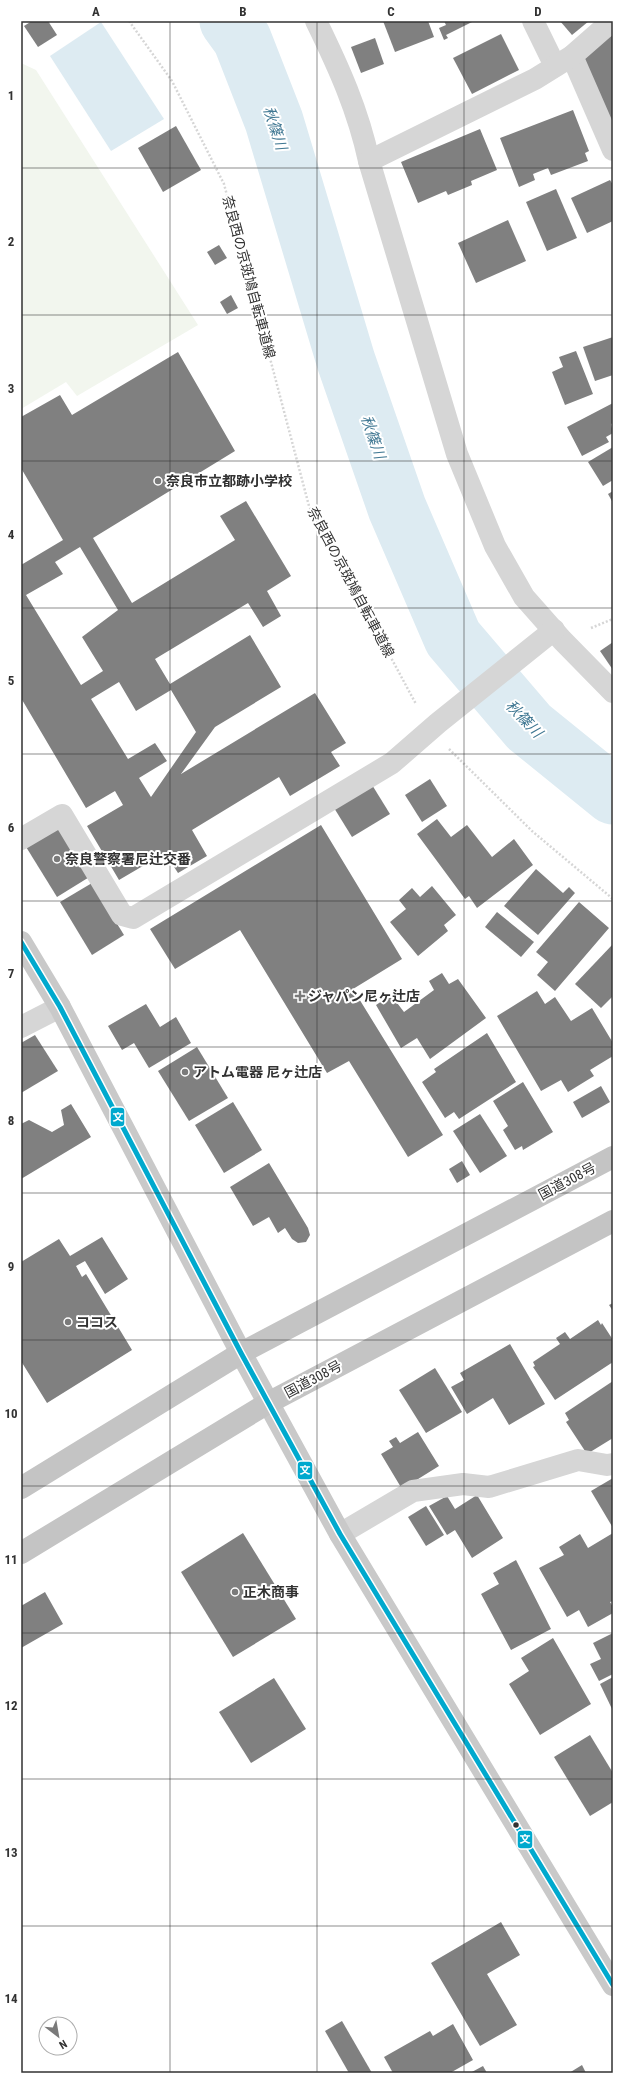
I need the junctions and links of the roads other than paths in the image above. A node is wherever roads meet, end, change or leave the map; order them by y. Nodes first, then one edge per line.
1 (316, 21) edge
2 (533, 21) edge
3 (612, 21) edge
4 (564, 61) junction
5 (613, 150) edge
6 (369, 161) junction
7 (551, 632) junction
8 (613, 692) edge
9 (21, 839) edge
10 (21, 942) edge
11 (60, 1007) junction
12 (21, 1027) edge
13 (613, 1157) edge
14 (613, 1220) edge
15 (241, 1353) junction
16 (268, 1403) junction
17 (613, 1464) edge
18 (21, 1488) edge
19 (340, 1534) junction
20 (21, 1553) edge
21 (611, 1978) edge

1 - 6 street
2 - 4 street
3 - 4 street
4 - 5 street
4 - 6 street
6 - 7 street
7 - 8 street
7 - 9 street
10 - 11 main road
11 - 12 street
11 - 15 main road
13 - 15 highway, 国道308号
14 - 16 highway, 国道308号
15 - 16 main road
15 - 18 highway, 国道308号
16 - 19 main road
16 - 20 highway, 国道308号
17 - 19 street
19 - 21 main road

